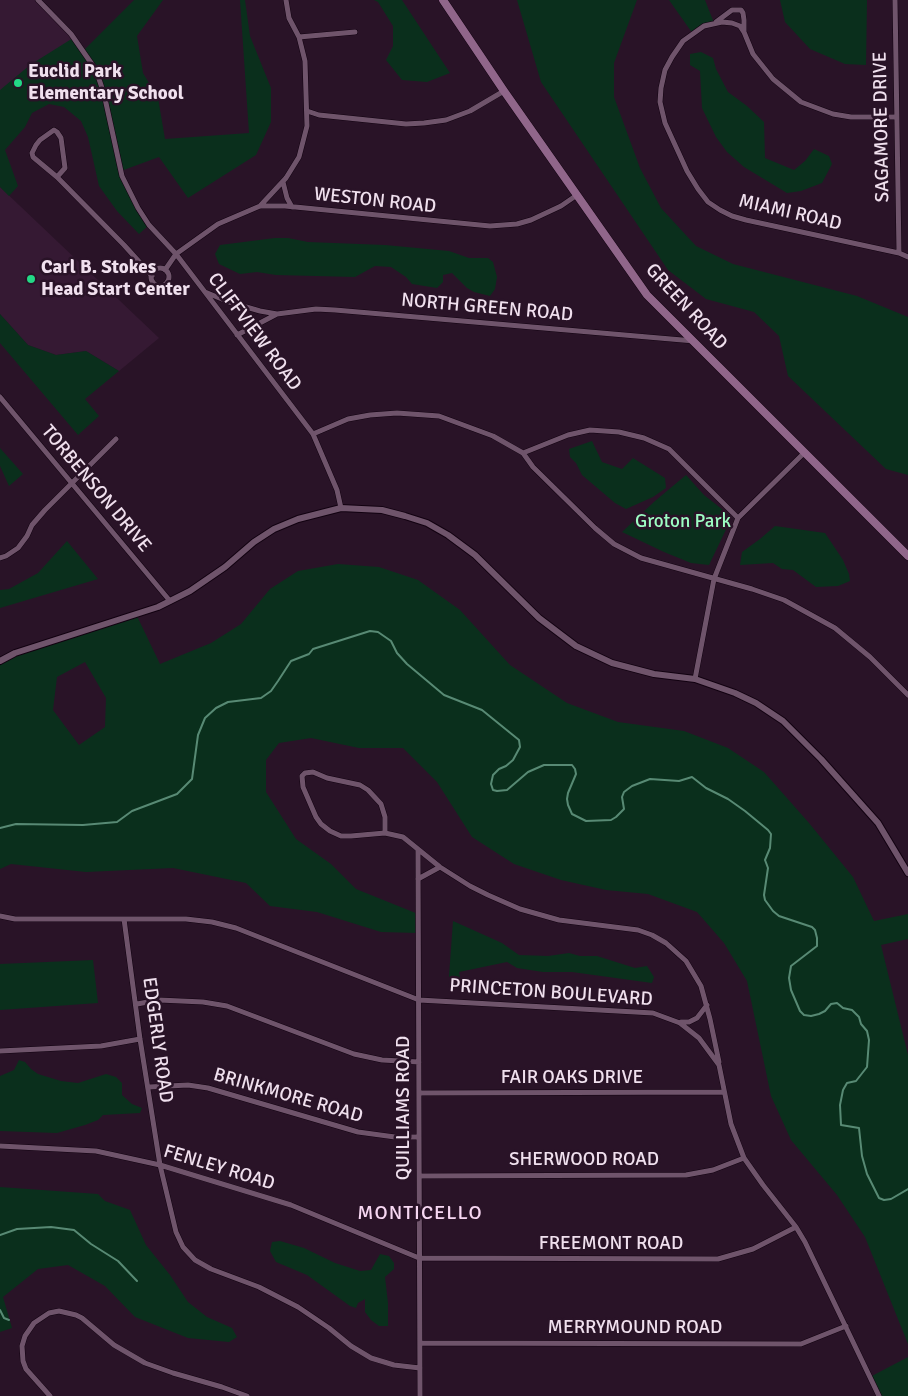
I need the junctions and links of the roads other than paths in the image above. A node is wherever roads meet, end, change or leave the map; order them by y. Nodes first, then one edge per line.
1 (38, 0) edge
2 (286, 0) edge
3 (443, 0) edge
4 (895, 0) edge
5 (714, 24) junction
6 (355, 32) dead end
7 (744, 32) junction
8 (299, 37) junction
9 (504, 91) junction
10 (307, 112) junction
11 (896, 117) junction
12 (57, 177) junction
13 (283, 182) junction
14 (577, 195) junction
15 (260, 206) junction
16 (292, 207) junction
17 (899, 253) junction
18 (176, 254) junction
19 (908, 257) edge
20 (165, 270) junction
21 (152, 276) junction
22 (205, 292) junction
23 (277, 314) junction
24 (237, 335) junction
25 (695, 341) junction
26 (0, 397) edge
27 (313, 434) junction
28 (116, 439) dead end
29 (523, 453) junction
30 (804, 453) junction
31 (71, 484) junction
32 (341, 508) junction
33 (738, 518) junction
34 (908, 556) edge
35 (0, 558) edge
36 (714, 579) junction
37 (170, 601) junction
38 (0, 661) edge
39 (695, 679) junction
40 (908, 695) edge
41 (386, 833) junction
42 (418, 850) junction
43 (440, 867) junction
44 (908, 873) edge
45 (418, 879) junction
46 (0, 916) edge
47 (124, 919) junction
48 (419, 1000) junction
49 (137, 1004) junction
50 (707, 1005) junction
51 (680, 1022) junction
52 (140, 1039) junction
53 (0, 1051) edge
54 (419, 1062) junction
55 (719, 1065) junction
56 (149, 1087) junction
57 (724, 1092) junction
58 (419, 1093) junction
59 (419, 1137) junction
60 (0, 1146) edge
61 (744, 1158) junction
62 (160, 1165) junction
63 (420, 1176) junction
64 (796, 1227) junction
65 (419, 1258) junction
66 (846, 1326) junction
67 (420, 1343) junction
68 (420, 1368) junction
69 (50, 1396) edge
70 (247, 1396) edge
71 (420, 1396) edge
72 (879, 1396) edge

1 - 18 street, CLIFFVIEW ROAD
2 - 8 street
3 - 9 main road, GREEN ROAD
4 - 11 street, SAGAMORE DRIVE
5 - 7 street, MIAMI ROAD
5 - 7 street
5 - 17 street, MIAMI ROAD
6 - 8 street
7 - 11 street
8 - 10 street
9 - 10 street
9 - 14 main road, GREEN ROAD
10 - 13 street
11 - 17 street, SAGAMORE DRIVE
12 - 12 street
12 - 21 street
13 - 15 street
13 - 16 street
14 - 16 street, WESTON ROAD
14 - 25 main road, GREEN ROAD
15 - 16 street, WESTON ROAD
15 - 18 street, WESTON ROAD
17 - 19 street, MIAMI ROAD
18 - 20 street, WESTON ROAD
18 - 22 street, CLIFFVIEW ROAD
20 - 21 street
20 - 21 street
22 - 23 street, NORTH GREEN ROAD
22 - 24 street, CLIFFVIEW ROAD
23 - 24 street, NORTH GREEN ROAD
23 - 25 street, NORTH GREEN ROAD
24 - 27 street, CLIFFVIEW ROAD
25 - 30 main road, GREEN ROAD
26 - 31 street, TORBENSON DRIVE
27 - 29 street
27 - 32 street, CLIFFVIEW ROAD
28 - 31 street
29 - 33 street
29 - 36 street
30 - 33 street
30 - 34 main road, GREEN ROAD
31 - 35 street
31 - 37 street, TORBENSON DRIVE
32 - 37 street
32 - 39 street
33 - 36 street
36 - 39 street
36 - 40 street
37 - 38 street
39 - 44 street
41 - 41 street
41 - 42 street
42 - 43 street
42 - 45 street, QUILLIAMS ROAD
43 - 45 street
43 - 50 street
45 - 48 street, QUILLIAMS ROAD
46 - 47 street, PRINCETON BOULEVARD
47 - 48 street, PRINCETON BOULEVARD
47 - 49 street, EDGERLY ROAD
48 - 51 street, PRINCETON BOULEVARD
48 - 54 street, QUILLIAMS ROAD
49 - 52 street, EDGERLY ROAD
49 - 54 street
50 - 51 street
50 - 55 street
51 - 55 street, PRINCETON BOULEVARD
52 - 53 street
52 - 56 street, EDGERLY ROAD
54 - 58 street, QUILLIAMS ROAD
55 - 57 street, PRINCETON BOULEVARD
56 - 59 street, BRINKMORE ROAD
56 - 62 street, EDGERLY ROAD
57 - 58 street, FAIR OAKS DRIVE
57 - 61 street, PRINCETON BOULEVARD
58 - 59 street, QUILLIAMS ROAD
59 - 63 street, QUILLIAMS ROAD
60 - 62 street, FENLEY ROAD
61 - 63 street, SHERWOOD ROAD
61 - 64 street, PRINCETON BOULEVARD
62 - 65 street, FENLEY ROAD
62 - 68 street, EDGERLY ROAD
63 - 65 street, QUILLIAMS ROAD
64 - 65 street, FREEMONT ROAD
64 - 66 street, PRINCETON BOULEVARD
65 - 67 street, QUILLIAMS ROAD
66 - 67 street, MERRYMOUND ROAD
66 - 72 street, PRINCETON BOULEVARD
67 - 68 street, QUILLIAMS ROAD
68 - 71 street, QUILLIAMS ROAD
69 - 70 street

